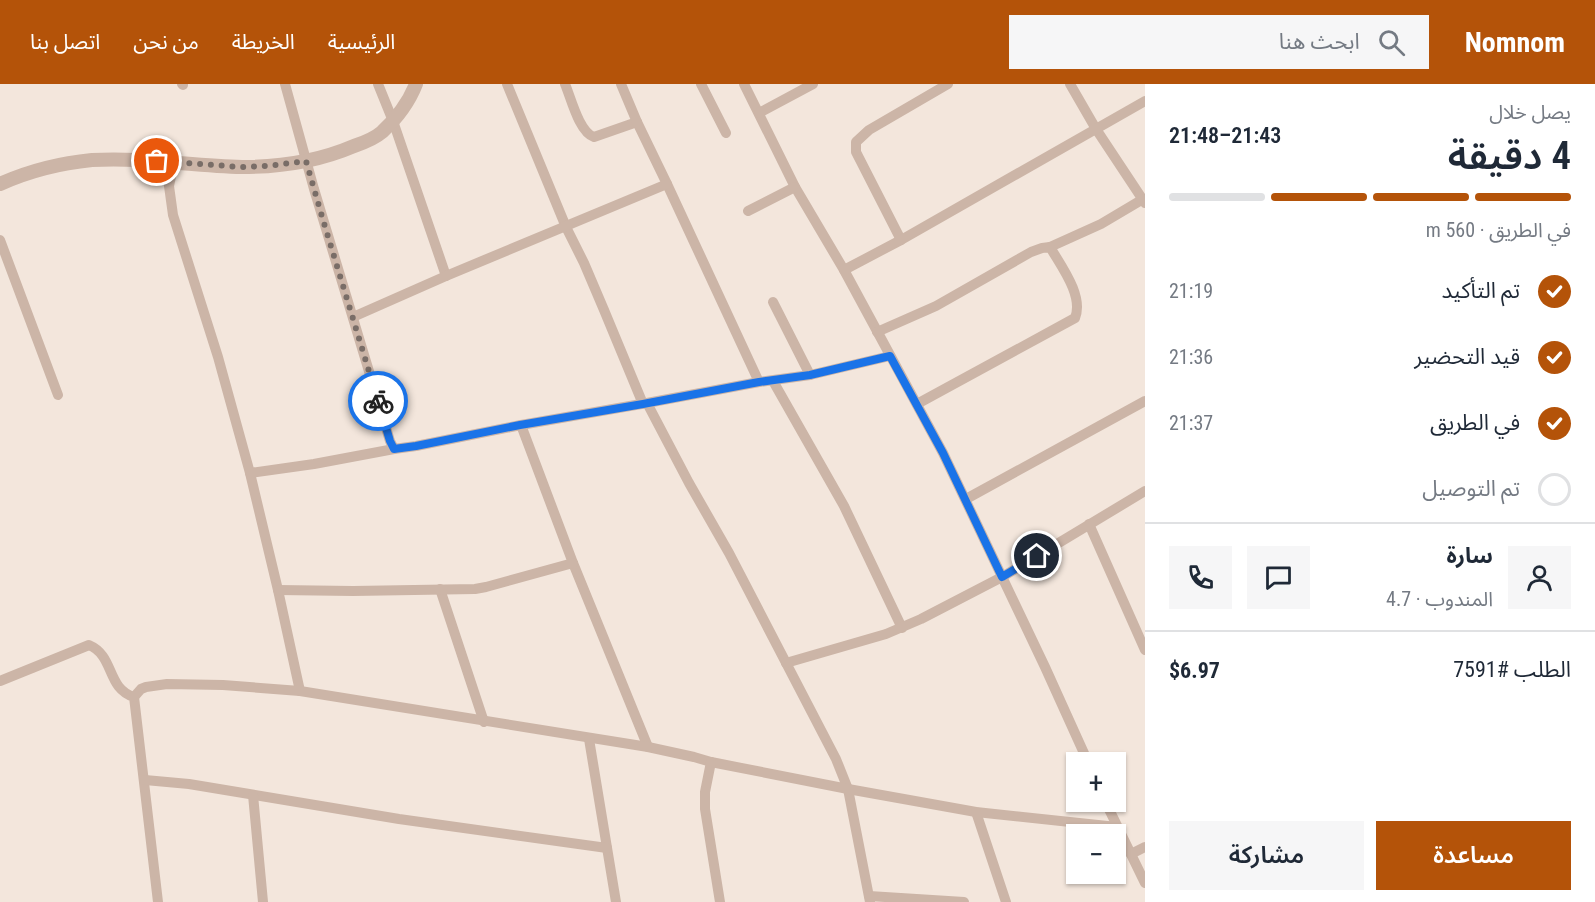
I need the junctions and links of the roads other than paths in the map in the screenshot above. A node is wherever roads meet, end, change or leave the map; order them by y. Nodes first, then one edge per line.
1 (285, 84) edge
2 (378, 84) edge
3 (416, 84) edge
4 (507, 84) edge
5 (565, 84) edge
6 (621, 84) edge
7 (701, 84) edge
8 (744, 84) edge
9 (813, 84) edge
10 (948, 84) edge
11 (1070, 84) edge
12 (1145, 101) edge
13 (759, 113) junction
14 (393, 121) junction
15 (637, 123) junction
16 (1096, 129) junction
17 (726, 133) dead end
18 (306, 161) junction
19 (174, 162) junction
20 (1140, 183) edge
21 (667, 184) junction
22 (1, 185) edge
23 (795, 187) junction
24 (1144, 201) edge
25 (748, 211) dead end
26 (566, 227) junction
27 (0, 240) edge
28 (901, 240) junction
29 (1050, 247) junction
30 (844, 270) junction
31 (446, 276) junction
32 (773, 302) dead end
33 (353, 317) junction
34 (877, 332) junction
35 (890, 356) junction
36 (810, 375) junction
37 (773, 381) junction
38 (759, 382) junction
39 (58, 394) dead end
40 (1145, 401) edge
41 (645, 404) junction
42 (917, 404) junction
43 (520, 425) junction
44 (394, 449) junction
45 (250, 473) junction
46 (1145, 491) edge
47 (966, 500) junction
48 (1089, 524) junction
49 (573, 563) junction
50 (1002, 577) junction
51 (440, 589) junction
52 (278, 590) junction
53 (902, 628) junction
54 (1145, 650) edge
55 (786, 663) junction
56 (0, 681) edge
57 (300, 691) junction
58 (134, 697) junction
59 (483, 722) junction
60 (589, 739) junction
61 (648, 747) junction
62 (1083, 752) edge
63 (711, 762) junction
64 (145, 780) junction
65 (848, 789) junction
66 (254, 795) junction
67 (976, 812) junction
68 (1089, 824) edge
69 (1126, 844) edge
70 (1145, 846) edge
71 (607, 848) junction
72 (1131, 854) junction
73 (1145, 884) edge
74 (870, 899) edge
75 (158, 902) edge
76 (263, 902) edge
77 (616, 902) edge
78 (720, 902) edge
79 (964, 902) edge
80 (1006, 902) edge

1 - 18 street
2 - 14 street
3 - 14 street
4 - 26 street
5 - 15 street
6 - 15 street
7 - 17 street
8 - 13 street
9 - 13 street
10 - 28 street
11 - 16 street
12 - 16 street
13 - 23 street
14 - 18 street
14 - 31 street
15 - 21 street
16 - 20 street
16 - 28 street
18 - 19 street
18 - 33 street
19 - 22 street
19 - 45 street
20 - 24 street
21 - 26 street
21 - 38 street
23 - 25 street
23 - 30 street
24 - 29 street
26 - 31 street
26 - 41 street
27 - 39 street
28 - 30 street
29 - 34 street
29 - 42 street
30 - 34 street
31 - 33 street
32 - 36 street
33 - 44 street
34 - 35 street
35 - 36 street
35 - 42 street
36 - 37 street
37 - 38 street
37 - 53 street
38 - 41 street
40 - 47 street
41 - 43 street
41 - 55 street
42 - 47 street
43 - 44 street
43 - 49 street
44 - 45 street
45 - 52 street
46 - 48 street
47 - 50 street
48 - 50 street
48 - 54 street
49 - 51 street
49 - 61 street
50 - 53 street
50 - 62 street
51 - 52 street
51 - 59 street
52 - 57 street
53 - 55 street
55 - 65 street
56 - 58 street
57 - 58 street
57 - 59 street
58 - 64 street
59 - 60 street
60 - 61 street
60 - 71 street
61 - 63 street
63 - 65 street
63 - 78 street
64 - 66 street
64 - 75 street
65 - 67 street
65 - 74 street
66 - 71 street
66 - 76 street
67 - 68 street
67 - 80 street
69 - 72 street
70 - 72 street
71 - 77 street
72 - 73 street
74 - 79 street

